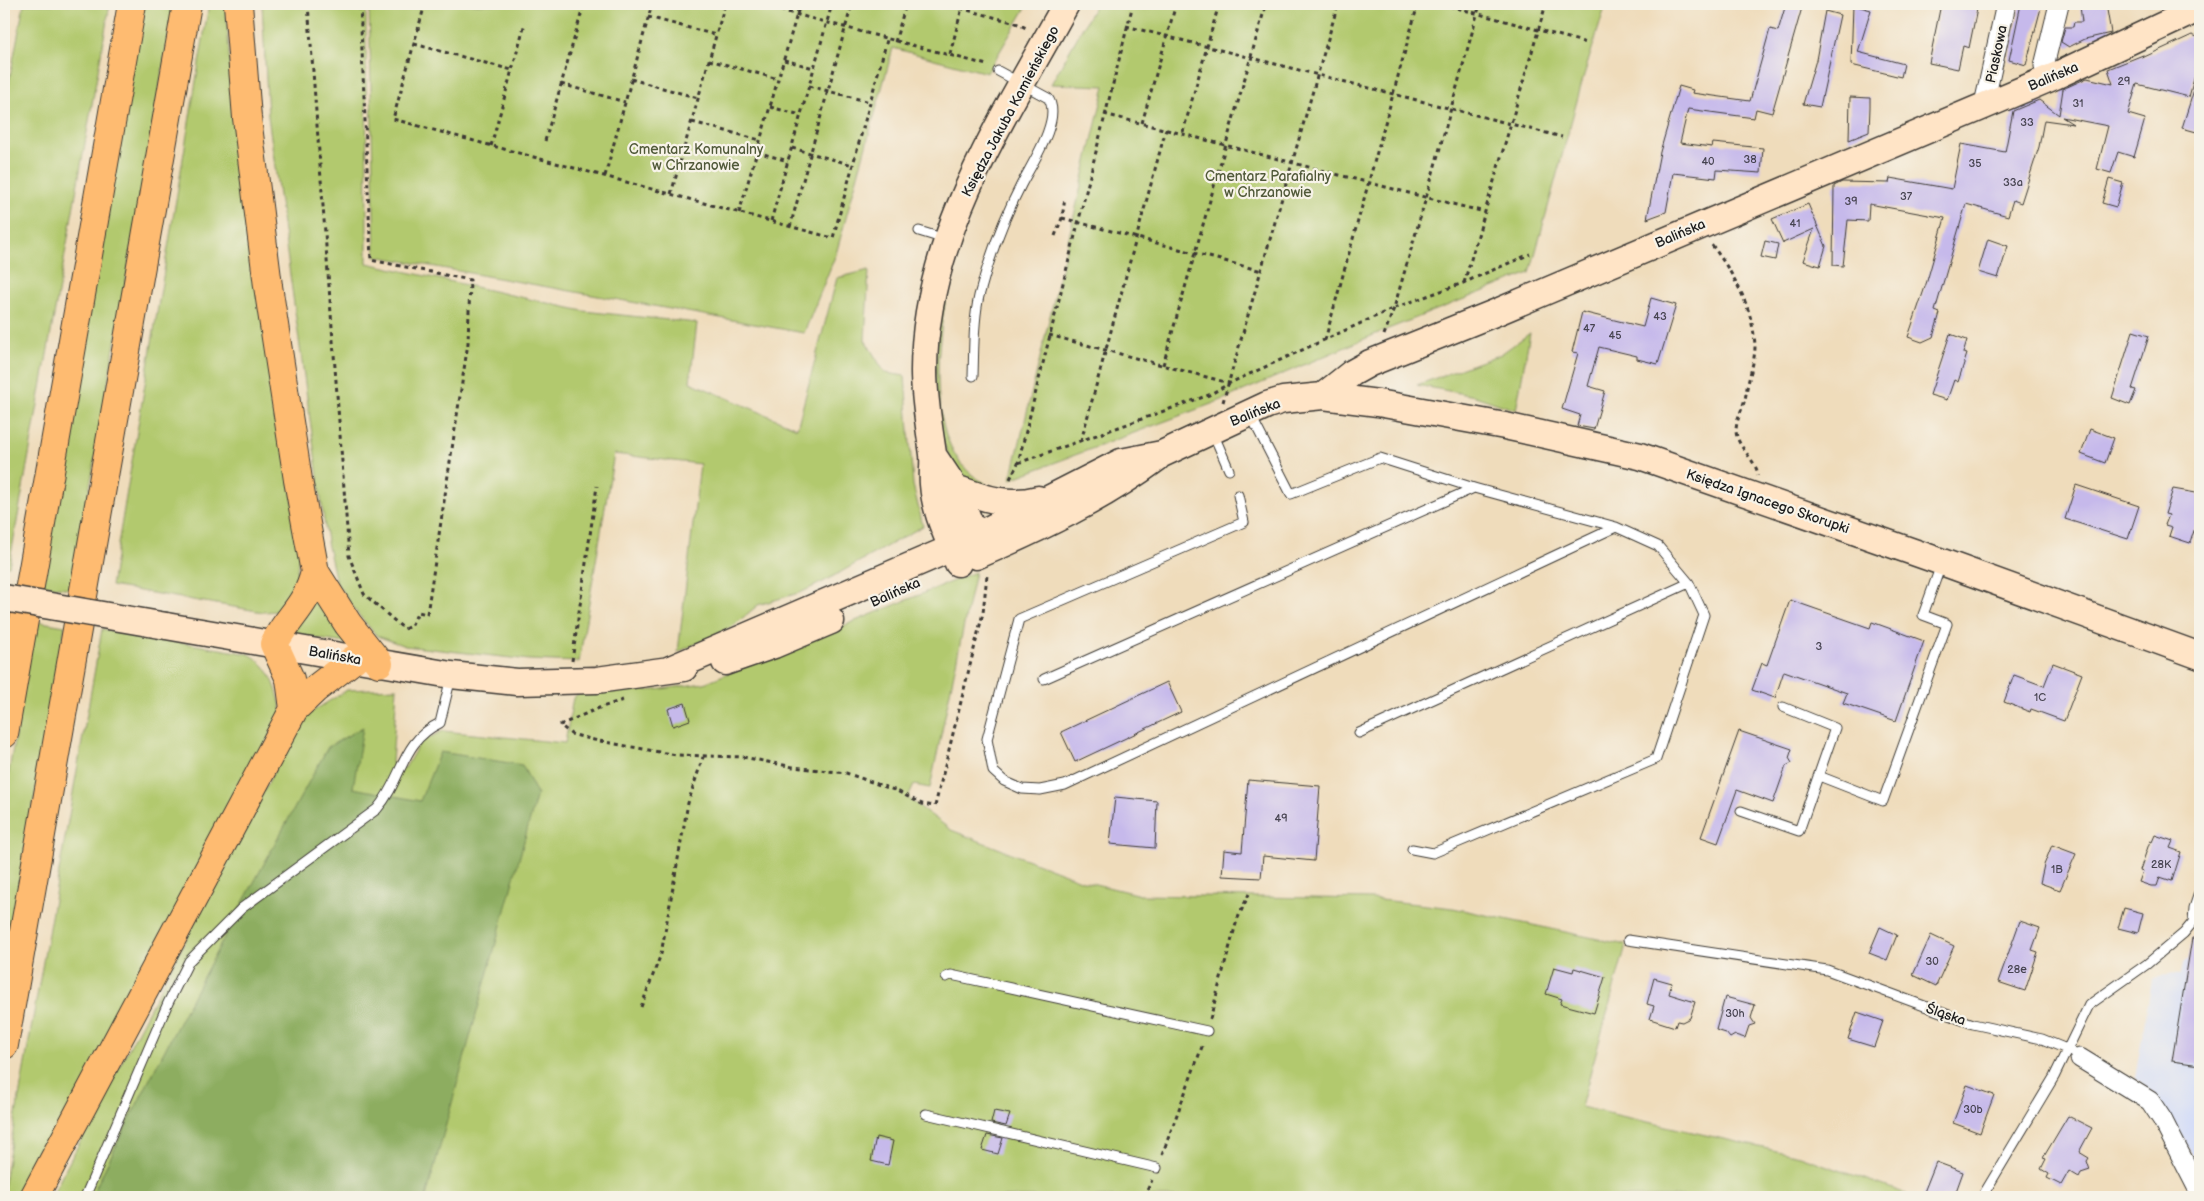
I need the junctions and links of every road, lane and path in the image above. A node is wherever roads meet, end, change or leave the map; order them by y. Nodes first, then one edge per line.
1 (132, 4) edge
2 (187, 4) edge
3 (238, 4) edge
4 (308, 4) edge
5 (360, 4) edge
6 (425, 4) edge
7 (584, 4) edge
8 (652, 4) edge
9 (725, 4) edge
10 (757, 4) edge
11 (800, 4) edge
12 (832, 4) edge
13 (852, 4) edge
14 (906, 4) edge
15 (945, 4) edge
16 (1066, 4) edge
17 (1133, 4) edge
18 (1176, 4) edge
19 (1219, 4) edge
20 (1266, 4) edge
21 (1338, 4) edge
22 (1418, 4) edge
23 (1442, 4) edge
24 (1480, 4) edge
25 (1546, 4) edge
26 (2006, 4) edge
27 (2058, 4) edge
28 (962, 6) edge
29 (2200, 8) edge
30 (1477, 13) junction
31 (797, 15) junction
32 (648, 17) junction
33 (525, 22) dead end
34 (827, 23) junction
35 (1126, 26) junction
36 (846, 28) junction
37 (1538, 30) junction
38 (1033, 32) dead end
39 (716, 35) junction
40 (1168, 36) junction
41 (887, 40) junction
42 (895, 42) junction
43 (1587, 43) dead end
44 (414, 44) junction
45 (1207, 47) junction
46 (950, 54) junction
47 (1251, 58) junction
48 (709, 60) junction
49 (784, 60) junction
50 (814, 68) junction
51 (512, 70) junction
52 (998, 71) joint
53 (1320, 74) junction
54 (778, 79) junction
55 (2047, 79) junction
56 (631, 80) junction
57 (1023, 83) junction
58 (561, 84) junction
59 (809, 86) junction
60 (828, 91) junction
61 (1394, 95) junction
62 (698, 98) junction
63 (626, 102) junction
64 (870, 102) junction
65 (1984, 104) junction
66 (770, 107) junction
67 (1451, 109) junction
68 (1104, 114) junction
69 (801, 115) junction
70 (692, 122) junction
71 (1142, 123) junction
72 (1509, 123) junction
73 (1166, 129) junction
74 (1183, 132) junction
75 (1562, 137) dead end
76 (760, 140) junction
77 (545, 141) dead end
78 (491, 146) junction
79 (1225, 146) junction
80 (792, 148) junction
81 (757, 152) junction
82 (810, 153) junction
83 (788, 161) junction
84 (1292, 162) junction
85 (853, 165) junction
86 (605, 176) junction
87 (1368, 184) junction
88 (671, 194) junction
89 (1065, 198) dead end
90 (1426, 198) junction
91 (1485, 212) junction
92 (739, 213) junction
93 (1062, 218) junction
94 (771, 222) junction
95 (1077, 222) junction
96 (790, 226) junction
97 (1696, 226) junction
98 (919, 231) dead end
99 (1055, 236) dead end
100 (1138, 237) junction
101 (947, 240) junction
102 (1195, 253) junction
103 (1530, 254) dead end
104 (1262, 271) junction
105 (1464, 283) junction
106 (1394, 308) junction
107 (1049, 336) junction
108 (1325, 341) junction
109 (1384, 350) junction
110 (1104, 351) junction
111 (1163, 365) junction
112 (973, 376) dead end
113 (1230, 383) junction
114 (1323, 396) junction
115 (1388, 405) junction
116 (1229, 418) junction
117 (1081, 441) junction
118 (1162, 454) junction
119 (933, 455) junction
120 (1018, 463) junction
121 (1229, 470) dead end
122 (1758, 477) dead end
123 (1004, 480) dead end
124 (597, 486) dead end
125 (955, 488) junction
126 (1474, 488) junction
127 (1056, 495) junction
128 (1238, 495) dead end
129 (1616, 527) junction
130 (976, 535) junction
131 (955, 556) junction
132 (1942, 562) junction
133 (315, 572) junction
134 (1689, 583) junction
135 (986, 588) dead end
136 (4, 598) edge
137 (274, 644) junction
138 (2200, 656) edge
139 (367, 661) junction
140 (571, 666) dead end
141 (451, 675) junction
142 (1044, 679) dead end
143 (1783, 707) dead end
144 (294, 709) junction
145 (5, 723) edge
146 (560, 725) dead end
147 (1359, 733) dead end
148 (703, 757) junction
149 (1819, 776) junction
150 (1741, 811) dead end
151 (1412, 849) dead end
152 (2200, 890) edge
153 (1248, 894) dead end
154 (1628, 940) dead end
155 (946, 977) dead end
156 (642, 1007) dead end
157 (1207, 1031) junction
158 (4, 1046) edge
159 (2074, 1054) junction
160 (926, 1114) dead end
161 (1156, 1168) junction
162 (2200, 1193) edge
163 (34, 1197) edge
164 (85, 1197) edge
165 (1144, 1197) edge
166 (1982, 1197) edge

1 - 145 highway
2 - 158 highway
3 - 133 highway
4 - 5 path
6 - 44 path
7 - 58 path
8 - 32 path
9 - 39 path
10 - 31 path
11 - 31 path
12 - 34 path
13 - 36 path
14 - 42 path
15 - 28 path
16 - 57 main road, Księdza Jakuba Kamieńskiego
17 - 35 path
18 - 40 path
19 - 45 path
20 - 47 path
21 - 53 path
22 - 61 path
23 - 30 path
24 - 30 path
25 - 37 path
26 - 65 street, Piaskowa
27 - 55 street
28 - 38 path
28 - 46 path
29 - 55 main road, Balińska
30 - 37 path
30 - 67 path
31 - 34 path
31 - 49 path
32 - 39 path
32 - 56 path
33 - 51 path
34 - 36 path
34 - 50 path
35 - 40 path
35 - 68 path
36 - 41 path
36 - 60 path
37 - 43 path
37 - 72 path
39 - 48 path
40 - 45 path
40 - 71 path
41 - 42 path
41 - 64 path
42 - 46 path
44 - 51 path
44 - 78 path
45 - 47 path
45 - 74 path
46 - 52 path
47 - 53 path
47 - 79 path
48 - 54 path
48 - 62 path
49 - 50 path
49 - 54 path
50 - 59 path
51 - 78 path
52 - 57 lane
53 - 61 path
53 - 84 path
54 - 66 path
55 - 65 main road, Balińska
56 - 62 path
56 - 63 path
57 - 101 main road, Księdza Jakuba Kamieńskiego
57 - 112 lane
58 - 63 path
58 - 77 path
59 - 60 path
59 - 69 path
60 - 64 path
60 - 82 path
61 - 67 path
61 - 87 path
62 - 70 path
63 - 86 path
64 - 85 path
65 - 97 main road, Balińska
66 - 69 path
66 - 76 path
67 - 72 path
67 - 90 path
68 - 71 path
68 - 95 path
69 - 80 path
70 - 76 path
70 - 88 path
71 - 73 path
72 - 75 path
72 - 91 path
73 - 74 path
73 - 100 path
74 - 79 path
76 - 81 path
78 - 86 path
79 - 84 path
79 - 102 path
80 - 82 path
80 - 83 path
81 - 83 path
81 - 92 path
82 - 85 path
82 - 96 path
83 - 94 path
84 - 87 path
84 - 104 path
85 - 96 path
86 - 88 path
87 - 90 path
87 - 108 path
88 - 92 path
89 - 93 path
90 - 91 path
90 - 106 path
91 - 105 path
92 - 94 path
93 - 95 path
93 - 99 path
94 - 96 path
95 - 100 path
95 - 107 path
97 - 109 main road, Balińska
97 - 122 path
98 - 101 lane
100 - 102 path
100 - 110 path
101 - 119 main road, Księdza Jakuba Kamieńskiego
102 - 104 path
102 - 111 path
103 - 105 path
104 - 113 path
105 - 106 path
106 - 108 path
106 - 109 path
107 - 110 path
107 - 120 path
108 - 113 path
109 - 114 main road, Balińska
109 - 115 main road
110 - 111 path
110 - 117 path
111 - 113 path
113 - 116 path
113 - 117 path
114 - 115 main road, Księdza Ignacego Skorupki
114 - 116 main road, Balińska
115 - 132 main road, Księdza Ignacego Skorupki
116 - 118 main road, Balińska
116 - 121 lane
116 - 126 lane
117 - 120 path
118 - 127 main road, Balińska
118 - 130 main road, Balińska
119 - 125 main road, Księdza Jakuba Kamieńskiego
119 - 131 main road, Księdza Jakuba Kamieńskiego
120 - 123 path
124 - 140 path
125 - 127 main road
125 - 130 main road, Księdza Jakuba Kamieńskiego
126 - 129 lane
126 - 142 lane
127 - 130 main road, Balińska
128 - 129 lane
129 - 134 lane
130 - 131 main road, Balińska
131 - 141 main road, Balińska
132 - 138 main road, Księdza Ignacego Skorupki
132 - 149 lane
133 - 137 highway
133 - 139 highway
134 - 147 lane
134 - 151 lane
135 - 148 path
136 - 137 main road, Balińska, bridge
137 - 139 main road, Balińska
137 - 144 highway
139 - 141 main road, Balińska
139 - 144 highway
141 - 164 lane
143 - 149 lane
144 - 163 highway
146 - 148 path
148 - 156 path
149 - 150 lane
152 - 159 lane
153 - 157 path
154 - 159 lane, Śląska
155 - 157 lane
157 - 161 path
159 - 162 street, Śląska
159 - 166 lane
160 - 161 lane
161 - 165 path

